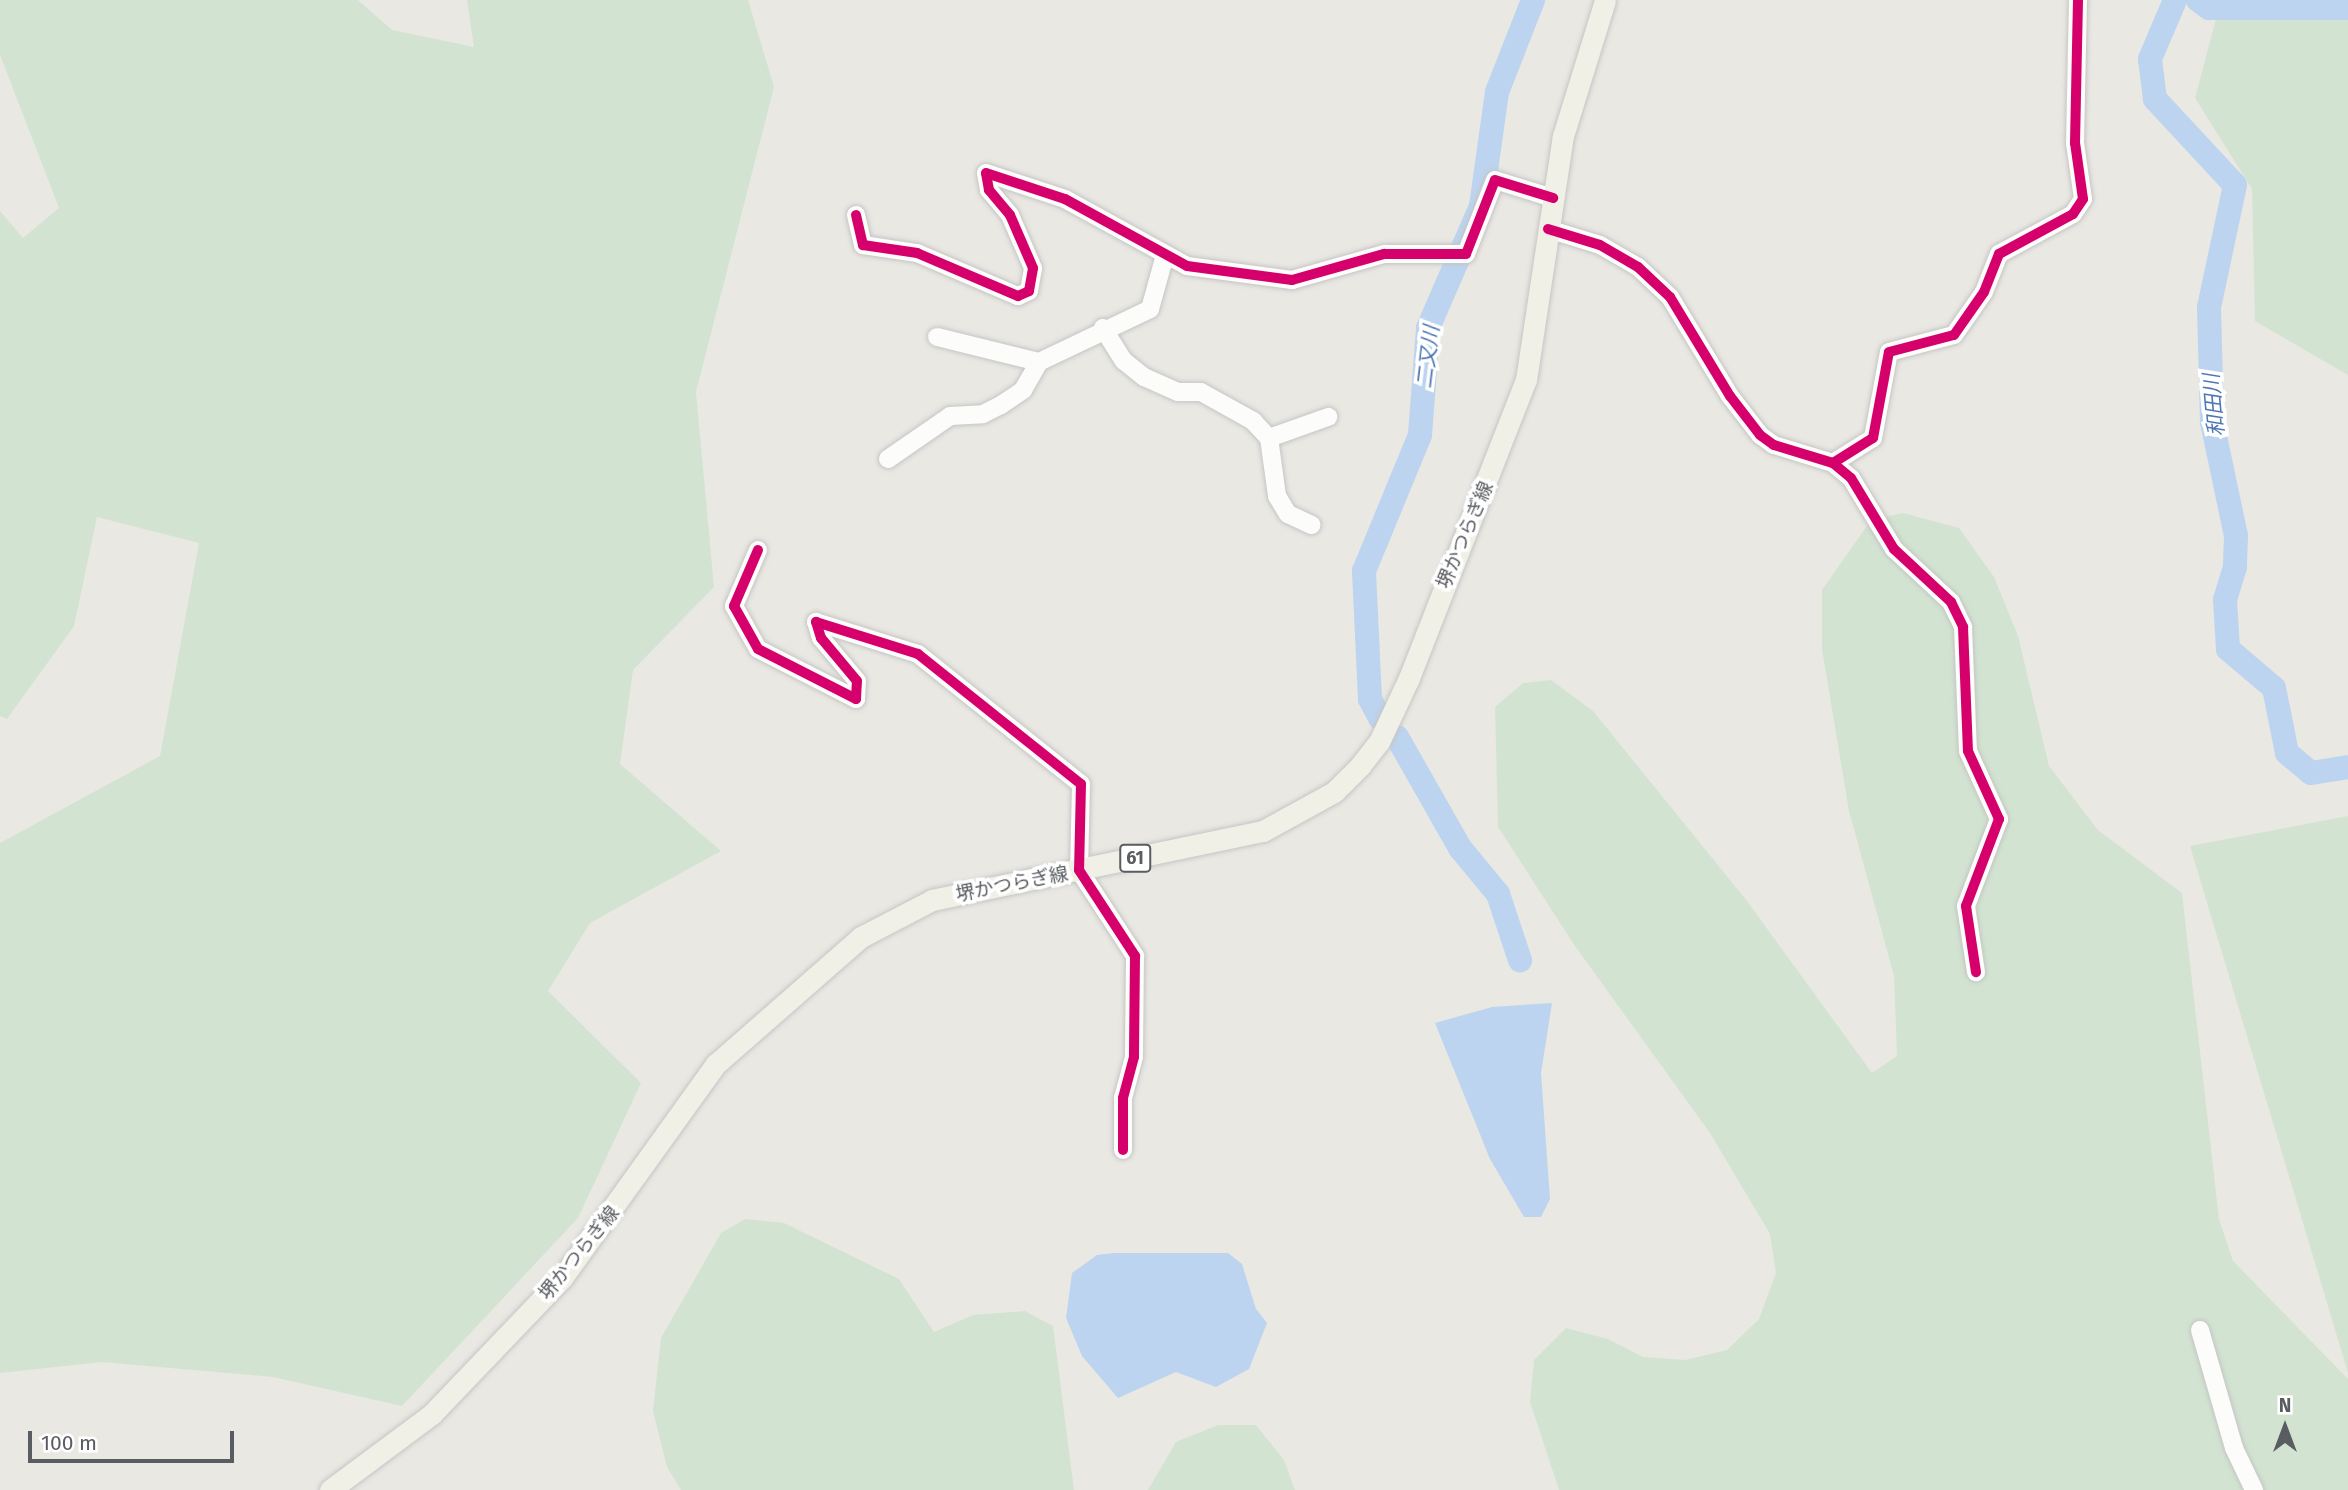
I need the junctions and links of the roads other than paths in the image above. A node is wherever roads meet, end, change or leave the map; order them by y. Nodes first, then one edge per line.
1 (1605, 0) edge
2 (2078, 0) edge
3 (1553, 198) junction
4 (856, 215) dead end
5 (1548, 229) junction
6 (1166, 255) junction
7 (1103, 328) junction
8 (937, 337) dead end
9 (1039, 362) junction
10 (1328, 416) dead end
11 (1269, 438) junction
12 (888, 459) dead end
13 (1833, 463) junction
14 (1312, 525) dead end
15 (758, 550) dead end
16 (1079, 870) junction
17 (1976, 972) dead end
18 (1124, 1150) dead end
19 (2200, 1330) dead end
20 (330, 1490) edge
21 (2254, 1490) edge

1 - 3 main road, 堺かつらぎ線 / 61
2 - 13 street
3 - 5 main road, 堺かつらぎ線 / 61
3 - 6 street
4 - 6 street
5 - 13 street
5 - 16 main road, 堺かつらぎ線 / 61
6 - 7 street
7 - 9 street
7 - 11 street
8 - 9 street
9 - 12 street
10 - 11 street
11 - 14 street
13 - 17 street
15 - 16 street
16 - 18 street
16 - 20 main road, 堺かつらぎ線 / 61
19 - 21 street

